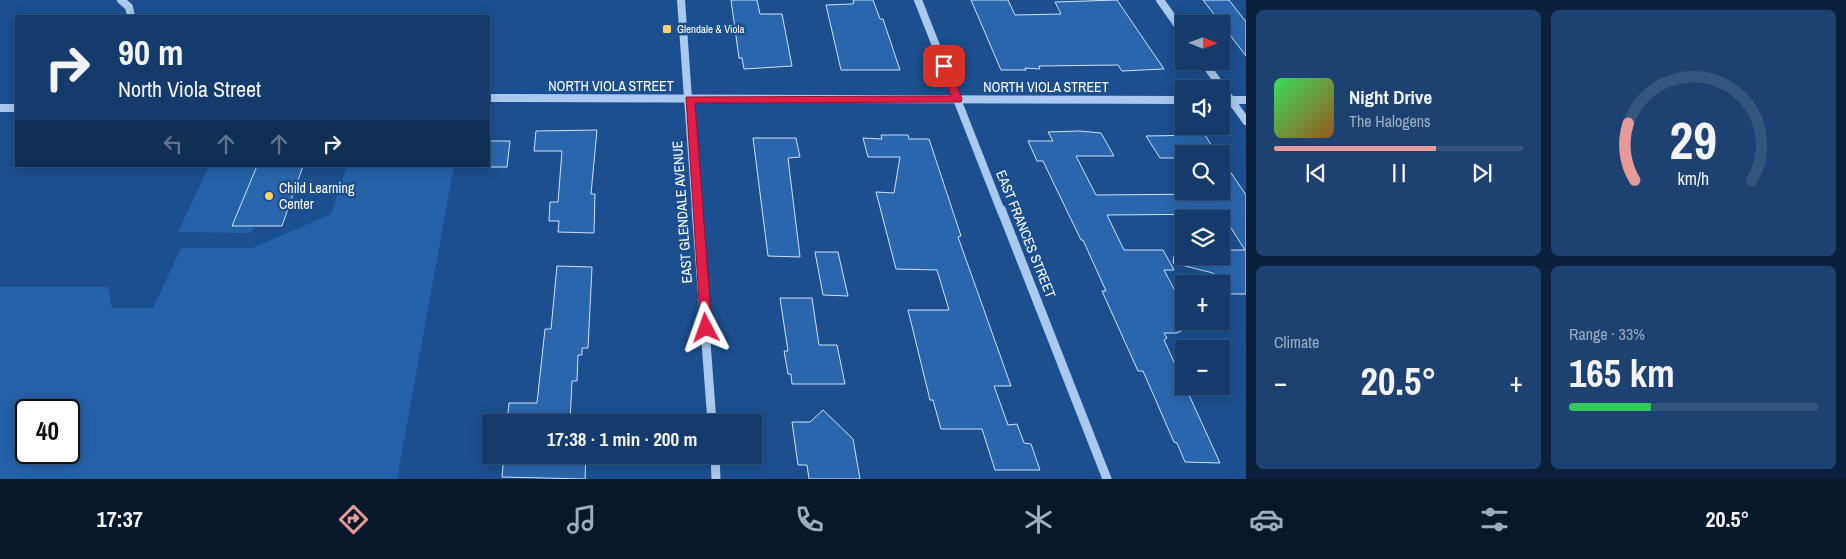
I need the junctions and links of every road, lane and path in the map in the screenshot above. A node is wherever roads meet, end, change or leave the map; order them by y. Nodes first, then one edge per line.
1 (120, 0) edge
2 (681, 0) edge
3 (918, 0) edge
4 (1160, 0) edge
5 (131, 15) edge
6 (1175, 21) edge
7 (1209, 70) edge
8 (490, 98) edge
9 (689, 99) junction
10 (957, 99) junction
11 (1175, 100) edge
12 (1231, 100) junction
13 (1246, 100) edge
14 (0, 108) edge
15 (15, 108) edge
16 (1246, 121) edge
17 (711, 414) edge
18 (715, 464) edge
19 (716, 479) edge
20 (1107, 479) edge

1 - 5 street
2 - 9 street, EAST GLENDALE AVENUE
3 - 10 street, EAST FRANCES STREET
4 - 6 street
7 - 12 street
8 - 9 street, NORTH VIOLA STREET
9 - 10 street, NORTH VIOLA STREET
9 - 17 street, EAST GLENDALE AVENUE
10 - 11 street, NORTH VIOLA STREET
10 - 20 street, EAST FRANCES STREET
12 - 13 street
12 - 16 street
14 - 15 street
18 - 19 street

